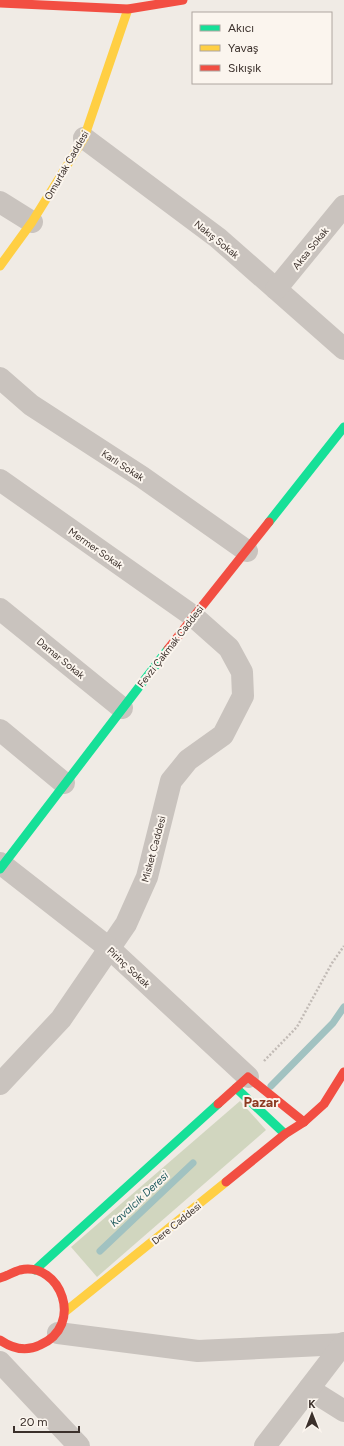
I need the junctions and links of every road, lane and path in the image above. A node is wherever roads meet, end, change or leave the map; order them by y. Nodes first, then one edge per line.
1 (183, 0) edge
2 (10, 2) edge
3 (128, 9) junction
4 (84, 138) junction
5 (0, 202) edge
6 (344, 206) edge
7 (32, 222) junction
8 (0, 266) edge
9 (276, 289) junction
10 (344, 349) edge
11 (0, 378) edge
12 (344, 427) edge
13 (0, 480) edge
14 (248, 551) junction
15 (0, 609) edge
16 (193, 616) junction
17 (122, 708) junction
18 (0, 730) edge
19 (64, 783) junction
20 (1, 866) edge
21 (344, 946) edge
22 (109, 948) junction
23 (344, 1072) edge
24 (242, 1083) junction
25 (0, 1084) edge
26 (344, 1093) edge
27 (324, 1104) junction
28 (304, 1122) junction
29 (285, 1134) junction
30 (35, 1270) junction
31 (0, 1278) edge
32 (66, 1311) junction
33 (58, 1333) junction
34 (0, 1340) edge
35 (344, 1343) edge
36 (5, 1357) edge
37 (309, 1389) junction
38 (344, 1411) edge
39 (79, 1446) edge
40 (265, 1446) edge

1 - 3 street
2 - 3 street
3 - 4 street, Omurtak Caddesi
4 - 7 street, Omurtak Caddesi
4 - 9 street, Nakış Sokak
5 - 7 street
6 - 9 street, Aksa Sokak
7 - 8 street, Omurtak Caddesi
9 - 10 street, Nakış Sokak
11 - 14 street, Karlı Sokak
12 - 14 street, Fevzi Çakmak Caddesi
13 - 16 street, Mermer Sokak
14 - 16 street, Fevzi Çakmak Caddesi
15 - 17 street, Damar Sokak
16 - 17 street, Fevzi Çakmak Caddesi
16 - 22 street, Misket Caddesi
17 - 19 street, Fevzi Çakmak Caddesi
18 - 19 street
19 - 20 street, Fevzi Çakmak Caddesi
20 - 22 street, Pirinç Sokak
21 - 24 path
22 - 24 street, Pirinç Sokak
22 - 25 street, Misket Caddesi
23 - 27 street, Dere Caddesi
24 - 28 street
24 - 29 street
24 - 30 street
26 - 27 street
27 - 28 street, Dere Caddesi
28 - 29 street, Dere Caddesi
29 - 32 street, Dere Caddesi
30 - 31 street
30 - 32 street
32 - 33 street
33 - 35 street
33 - 36 street
34 - 36 street
35 - 37 street
36 - 39 street
37 - 38 street
37 - 40 street

